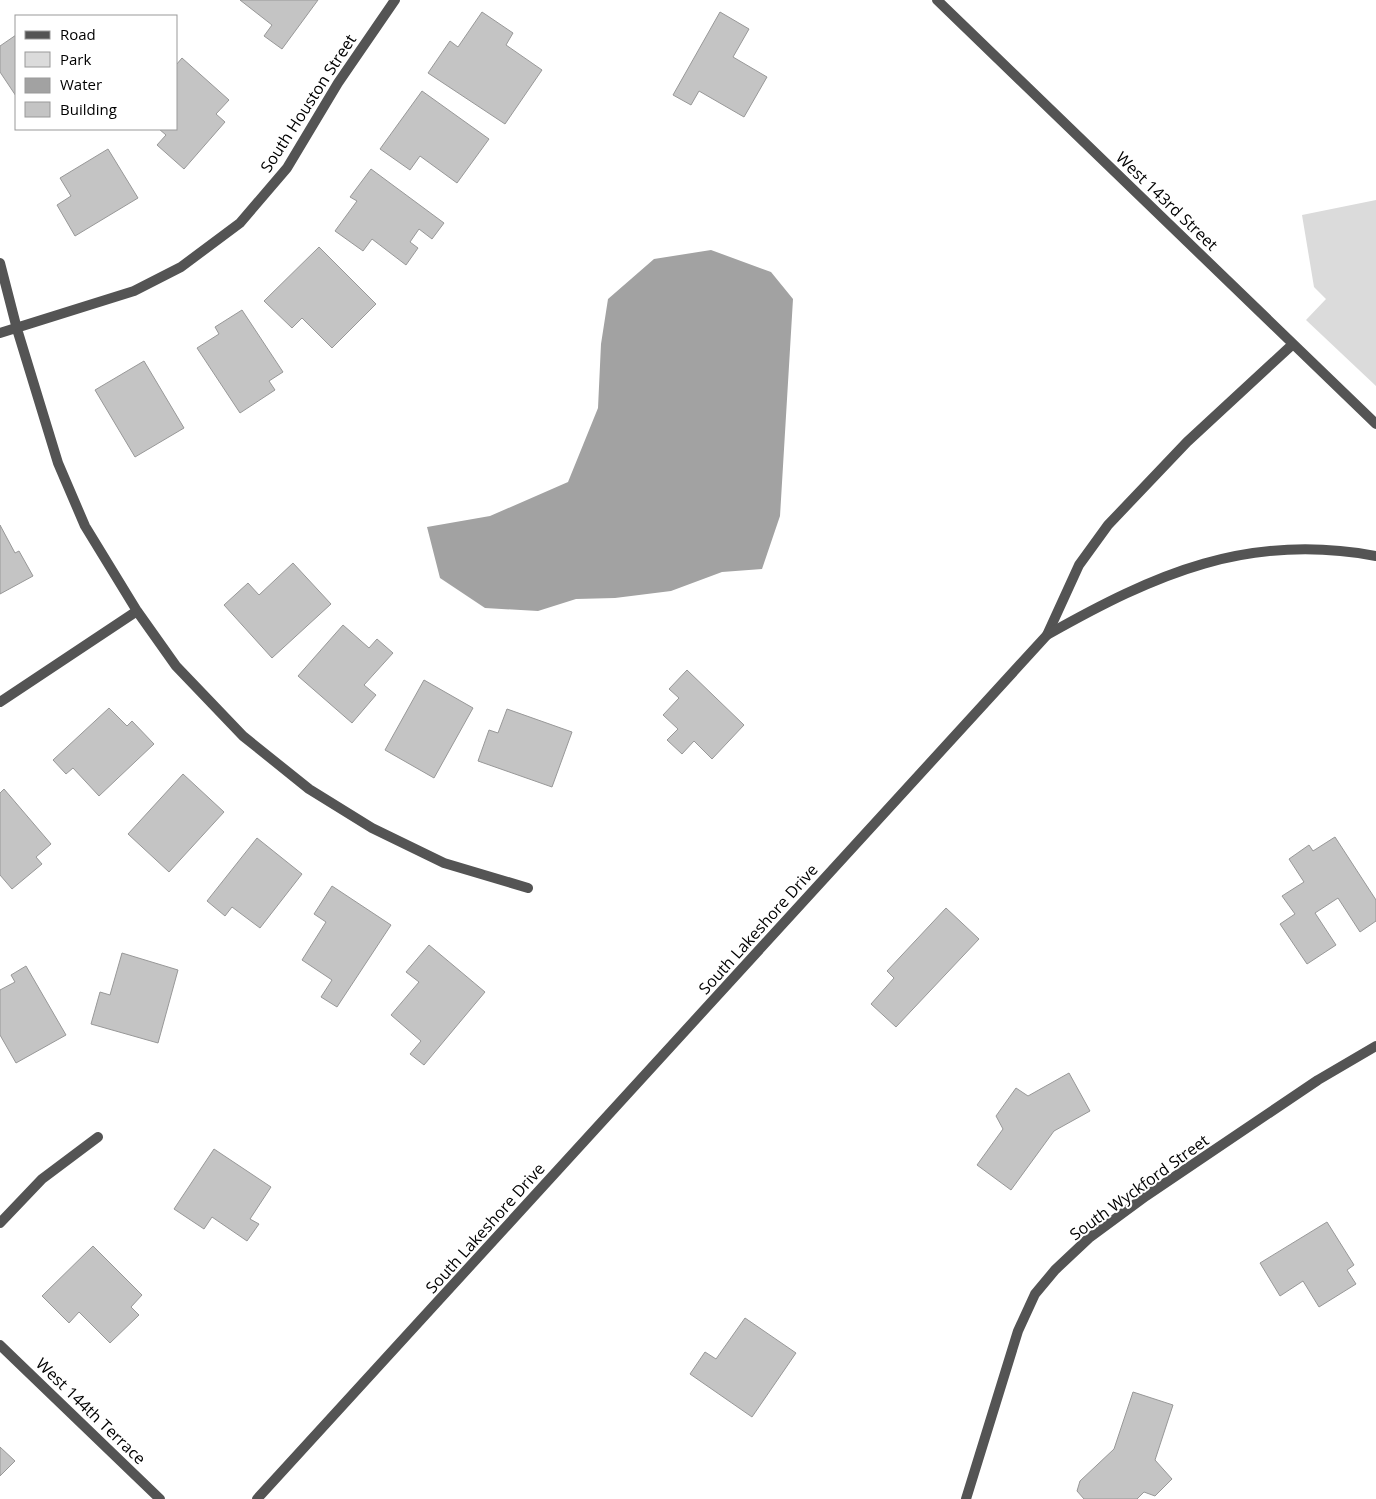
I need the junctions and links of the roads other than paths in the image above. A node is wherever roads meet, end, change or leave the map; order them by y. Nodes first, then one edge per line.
1 (395, 0) edge
2 (937, 0) edge
3 (0, 263) edge
4 (17, 329) junction
5 (0, 333) edge
6 (1293, 344) junction
7 (1376, 424) edge
8 (1376, 556) edge
9 (137, 611) junction
10 (1047, 635) junction
11 (0, 702) edge
12 (528, 888) dead end
13 (1376, 1046) edge
14 (98, 1137) dead end
15 (0, 1223) edge
16 (0, 1345) edge
17 (160, 1499) edge
18 (257, 1499) edge
19 (966, 1499) edge

1 - 4 street, South Houston Street
2 - 6 street, West 143rd Street
3 - 4 street
4 - 5 street, South Houston Street
4 - 9 street
6 - 7 street, West 143rd Street
6 - 10 street
8 - 10 street, South Lakeshore Drive
9 - 11 street
9 - 12 street
10 - 18 street, South Lakeshore Drive
13 - 19 street, South Wyckford Street
14 - 15 street
16 - 17 street, West 144th Terrace

